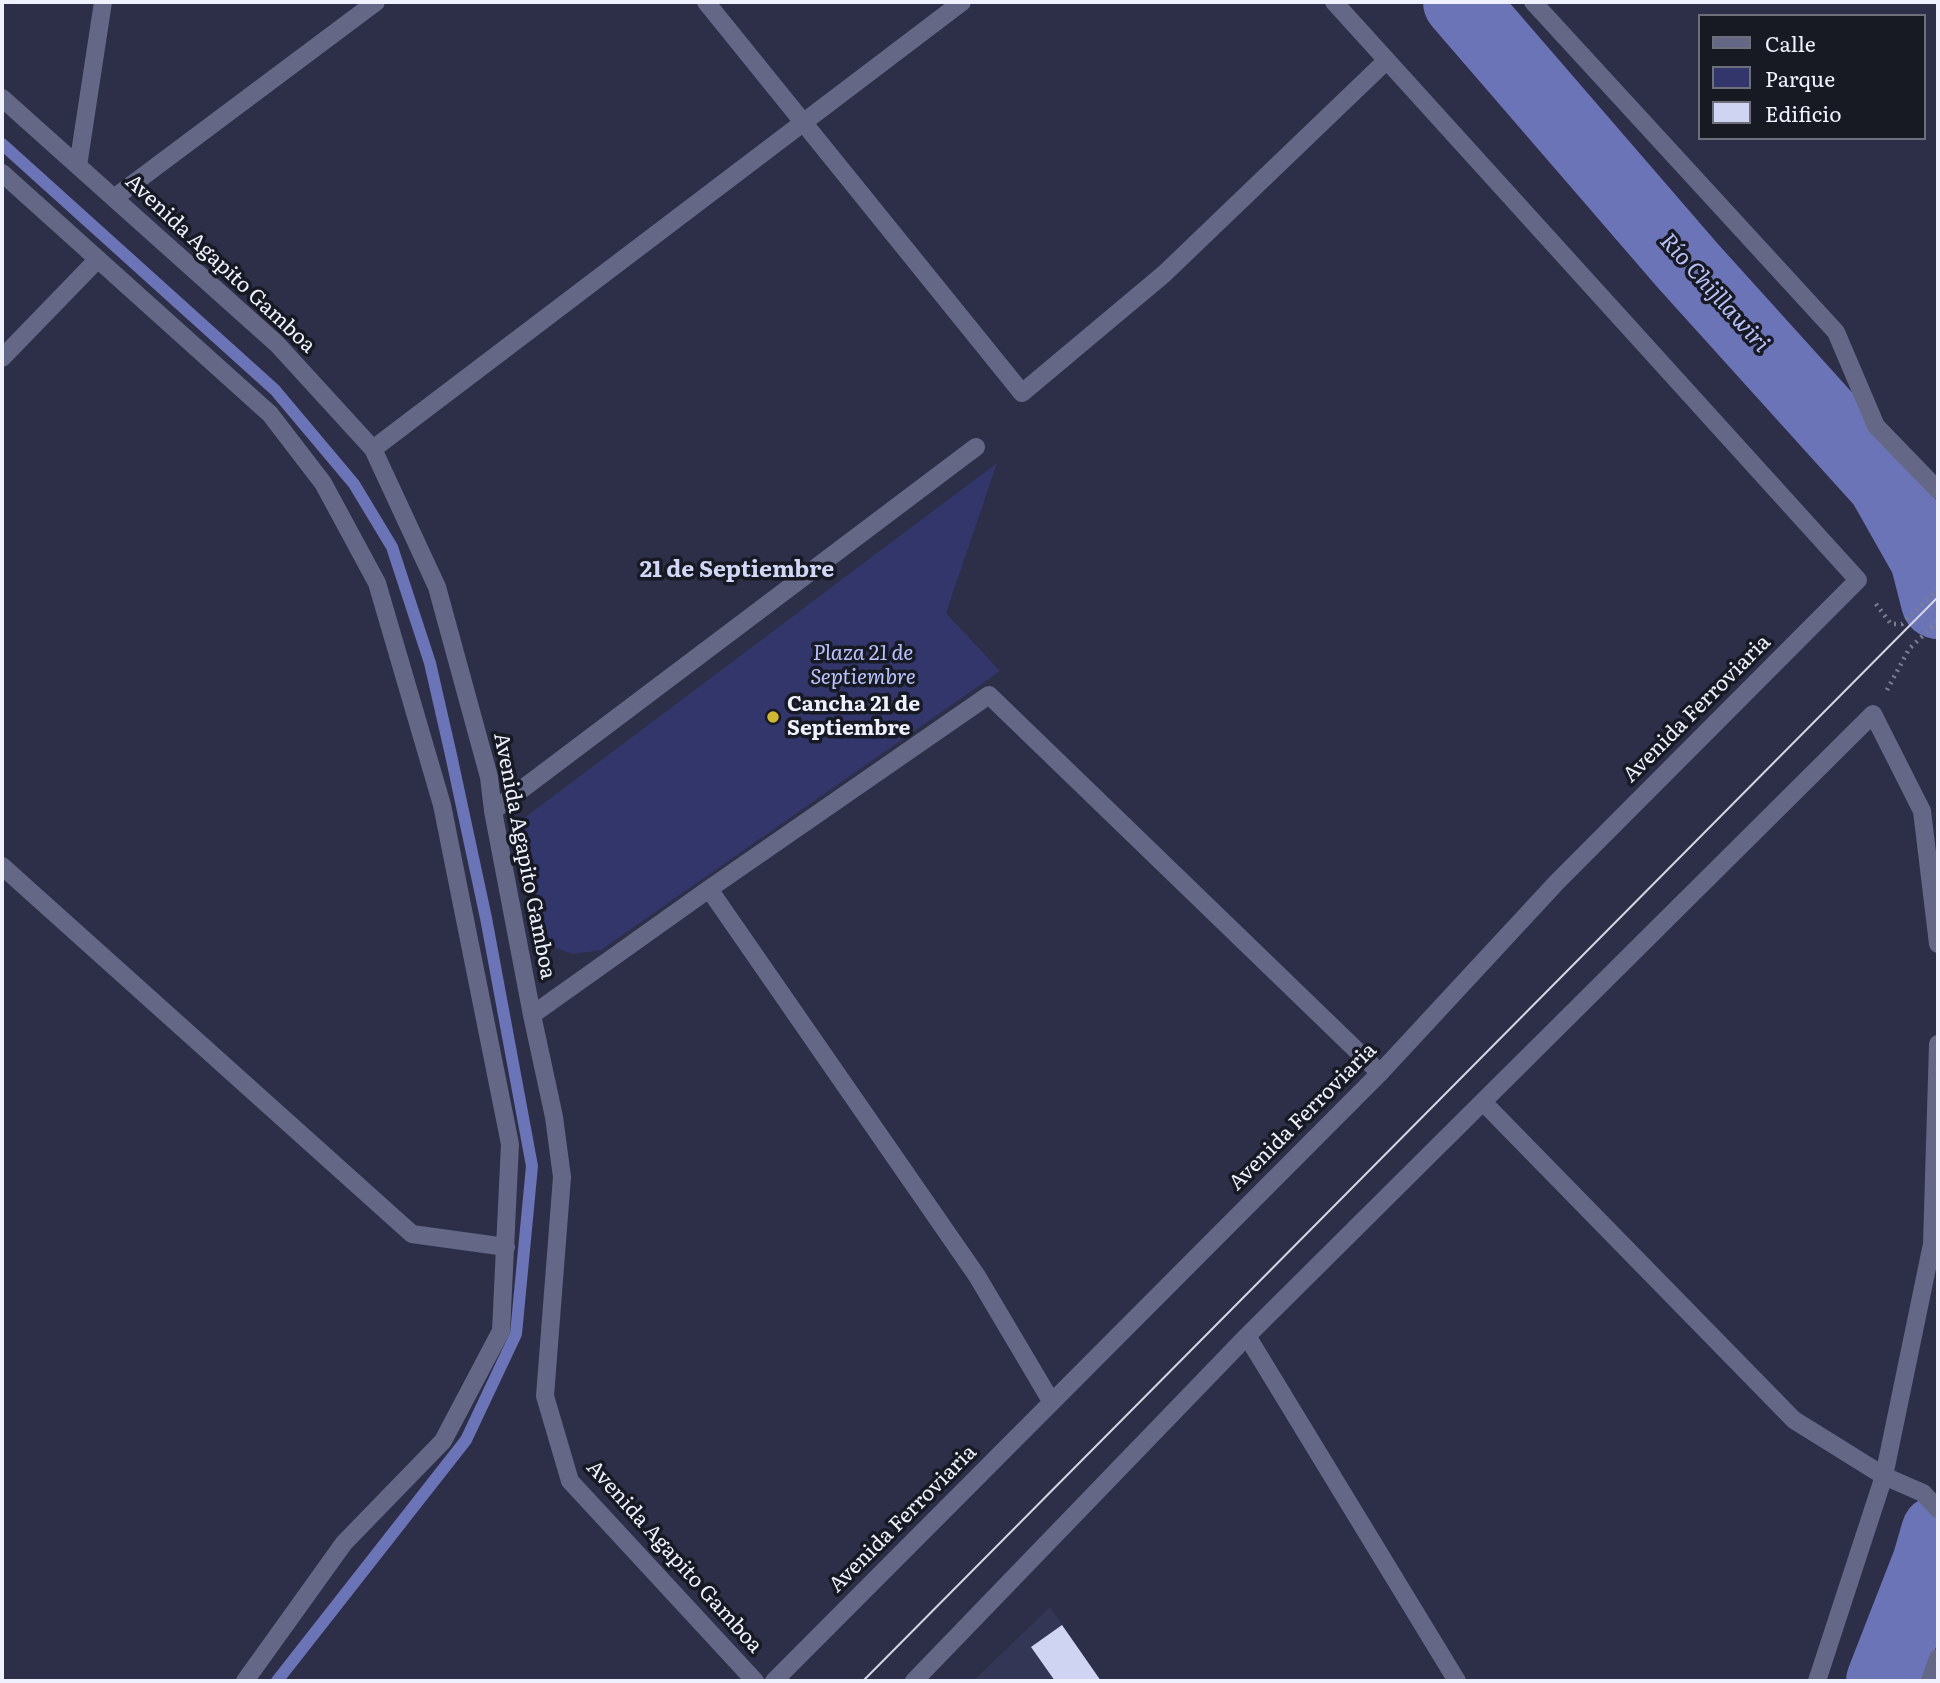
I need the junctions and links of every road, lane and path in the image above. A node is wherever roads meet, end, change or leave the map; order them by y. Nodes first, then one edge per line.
1 (103, 2) edge
2 (376, 2) edge
3 (706, 2) edge
4 (962, 2) edge
5 (1334, 2) edge
6 (1533, 2) edge
7 (1386, 61) junction
8 (2, 98) edge
9 (803, 121) junction
10 (78, 166) junction
11 (2, 173) edge
12 (114, 198) junction
13 (98, 259) junction
14 (2, 358) edge
15 (975, 447) dead end
16 (373, 449) junction
17 (1938, 490) edge
18 (1938, 589) edge
19 (1938, 621) edge
20 (1902, 624) dead end
21 (1873, 715) junction
22 (493, 811) junction
23 (2, 866) edge
24 (709, 889) junction
25 (1938, 944) edge
26 (532, 1015) junction
27 (1938, 1044) edge
28 (1380, 1073) junction
29 (1483, 1102) junction
30 (506, 1247) junction
31 (1247, 1336) junction
32 (1051, 1401) junction
33 (1884, 1476) junction
34 (1938, 1509) edge
35 (1938, 1658) edge
36 (245, 1681) edge
37 (755, 1681) edge
38 (774, 1681) edge
39 (914, 1681) edge
40 (1457, 1681) edge
41 (1817, 1681) edge
42 (1930, 1681) edge

1 - 10 street
2 - 12 street
3 - 9 street
4 - 9 street
5 - 7 street
6 - 17 street
7 - 9 street
7 - 28 street, Avenida Ferroviaria
8 - 10 street, Avenida Agapito Gamboa
9 - 16 street
10 - 12 street, Avenida Agapito Gamboa
11 - 13 street
12 - 16 street, Avenida Agapito Gamboa
13 - 14 street
13 - 30 street
15 - 22 street
16 - 22 street, Avenida Agapito Gamboa
18 - 20 path
19 - 21 path
21 - 25 street
21 - 29 street
22 - 26 street, Avenida Agapito Gamboa
23 - 30 street
24 - 26 street
24 - 28 street
24 - 32 street
26 - 37 street, Avenida Agapito Gamboa
27 - 33 street
28 - 32 street, Avenida Ferroviaria
29 - 31 street
29 - 33 street
30 - 36 street
31 - 39 street
31 - 40 street
32 - 38 street, Avenida Ferroviaria
33 - 34 street
33 - 41 street
35 - 42 street

